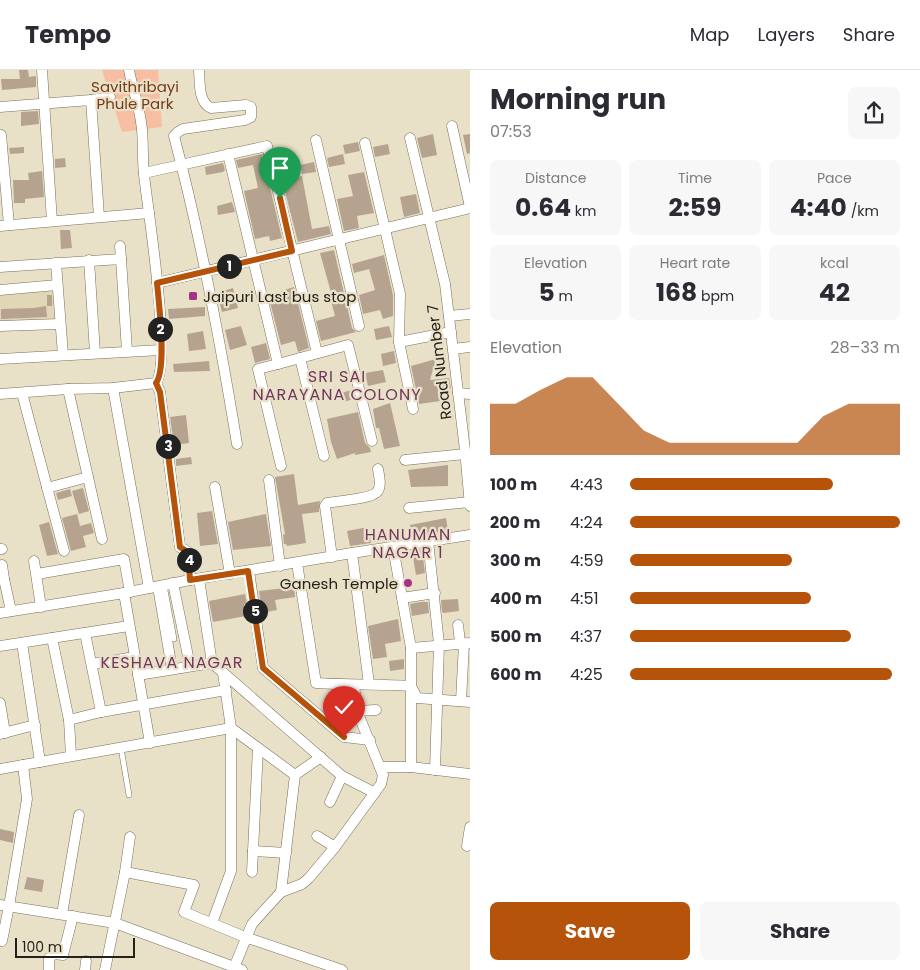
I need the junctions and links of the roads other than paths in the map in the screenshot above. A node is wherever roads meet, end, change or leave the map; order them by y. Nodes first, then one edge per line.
1 (42, 70) edge
2 (129, 70) edge
3 (199, 70) edge
4 (110, 97) dead end
5 (91, 100) junction
6 (44, 104) junction
7 (0, 107) edge
8 (452, 126) dead end
9 (1, 135) edge
10 (410, 138) dead end
11 (316, 140) dead end
12 (365, 143) dead end
13 (228, 154) junction
14 (182, 164) junction
15 (144, 173) junction
16 (470, 207) edge
17 (149, 213) junction
18 (99, 217) junction
19 (430, 217) junction
20 (52, 221) junction
21 (4, 226) edge
22 (384, 228) junction
23 (339, 240) junction
24 (120, 246) dead end
25 (292, 251) junction
26 (121, 259) junction
27 (89, 260) junction
28 (252, 260) junction
29 (56, 263) junction
30 (0, 267) edge
31 (206, 272) junction
32 (157, 283) junction
33 (57, 285) junction
34 (0, 290) edge
35 (470, 314) edge
36 (449, 316) junction
37 (59, 324) junction
38 (0, 326) edge
39 (359, 326) dead end
40 (451, 332) junction
41 (399, 342) junction
42 (470, 348) edge
43 (161, 350) junction
44 (454, 350) junction
45 (127, 351) junction
46 (95, 353) junction
47 (317, 353) junction
48 (63, 355) junction
49 (300, 358) junction
50 (0, 359) edge
51 (278, 364) junction
52 (156, 383) junction
53 (113, 388) junction
54 (68, 389) junction
55 (22, 392) junction
56 (458, 393) junction
57 (0, 394) edge
58 (470, 394) edge
59 (412, 409) dead end
60 (372, 441) dead end
61 (237, 444) dead end
62 (467, 451) edge
63 (324, 456) dead end
64 (405, 460) dead end
65 (282, 466) dead end
66 (378, 469) dead end
67 (88, 478) junction
68 (269, 480) dead end
69 (215, 487) dead end
70 (47, 488) junction
71 (470, 504) edge
72 (409, 508) dead end
73 (470, 535) edge
74 (102, 539) dead end
75 (428, 541) junction
76 (393, 547) junction
77 (64, 551) dead end
78 (352, 552) junction
79 (332, 557) junction
80 (34, 561) dead end
81 (297, 563) junction
82 (2, 565) dead end
83 (280, 566) junction
84 (248, 571) junction
85 (37, 574) junction
86 (230, 574) junction
87 (2, 579) edge
88 (195, 580) junction
89 (161, 586) junction
90 (127, 592) junction
91 (435, 594) junction
92 (402, 598) junction
93 (42, 607) junction
94 (11, 611) junction
95 (0, 613) edge
96 (458, 625) dead end
97 (129, 626) junction
98 (86, 633) junction
99 (52, 638) junction
100 (174, 639) dead end
101 (465, 642) edge
102 (22, 643) junction
103 (439, 644) junction
104 (0, 646) edge
105 (411, 648) junction
106 (134, 657) junction
107 (212, 663) junction
108 (92, 664) junction
109 (190, 666) junction
110 (172, 669) junction
111 (224, 673) junction
112 (138, 675) junction
113 (369, 684) junction
114 (354, 686) junction
115 (411, 686) junction
116 (226, 690) junction
117 (437, 700) junction
118 (466, 701) edge
119 (0, 703) edge
120 (143, 706) junction
121 (376, 710) dead end
122 (357, 711) junction
123 (100, 712) junction
124 (69, 720) junction
125 (35, 725) junction
126 (231, 728) junction
127 (3, 733) edge
128 (370, 740) junction
129 (150, 742) junction
130 (121, 748) junction
131 (258, 748) junction
132 (71, 756) junction
133 (321, 757) junction
134 (40, 762) junction
135 (23, 765) junction
136 (380, 767) junction
137 (411, 767) junction
138 (0, 769) edge
139 (435, 770) junction
140 (470, 774) edge
141 (295, 775) junction
142 (342, 776) junction
143 (375, 793) junction
144 (129, 796) dead end
145 (330, 802) dead end
146 (79, 816) dead end
147 (470, 827) edge
148 (317, 836) dead end
149 (130, 838) dead end
150 (467, 846) dead end
151 (336, 847) junction
152 (253, 851) junction
153 (286, 853) junction
154 (125, 872) junction
155 (252, 872) dead end
156 (281, 892) junction
157 (5, 905) edge
158 (62, 914) junction
159 (73, 916) junction
160 (115, 923) junction
161 (212, 923) junction
162 (246, 937) junction
163 (2, 941) dead end
164 (237, 969) edge
165 (49, 970) edge
166 (105, 970) edge
167 (342, 970) edge

1 - 6 street
2 - 15 street
3 - 14 street
4 - 5 street
5 - 6 street
5 - 18 street
6 - 7 street
6 - 20 street
8 - 16 street
9 - 21 street
10 - 19 street, Road Number 7
11 - 23 street
12 - 22 street
13 - 14 street
13 - 25 street
13 - 28 street
14 - 15 street
14 - 31 street
15 - 17 street
16 - 19 street
17 - 18 street
17 - 32 street
18 - 20 street
19 - 22 street
19 - 36 street, Road Number 7
20 - 21 street
22 - 23 street
22 - 41 street
23 - 25 street
23 - 39 street
24 - 26 street
25 - 28 street
25 - 47 street
26 - 27 street
26 - 45 street
27 - 29 street
27 - 46 street
28 - 31 street
28 - 51 street
29 - 30 street
29 - 33 street
31 - 32 street
31 - 61 street
32 - 43 street
33 - 34 street
33 - 37 street
35 - 36 street
36 - 40 street, Road Number 7
37 - 38 street
37 - 48 street
40 - 41 street
40 - 44 street, Road Number 7
41 - 59 street
42 - 44 street
43 - 45 street
43 - 52 street
44 - 56 street, Road Number 7
45 - 46 street
46 - 48 street
47 - 49 street
47 - 60 street
48 - 50 street
49 - 51 street
49 - 63 street
51 - 65 street
52 - 53 street
52 - 88 street
53 - 54 street
53 - 89 street
54 - 55 street
54 - 67 street
55 - 57 street
55 - 70 street
56 - 58 street
56 - 62 street, Road Number 7
62 - 64 street
62 - 71 street, Road Number 7
66 - 79 street
67 - 70 street
67 - 74 street
68 - 83 street
69 - 86 street
70 - 77 street
71 - 72 street
73 - 75 street
75 - 76 street
75 - 91 street
76 - 78 street
76 - 92 street
78 - 79 street
78 - 113 street
79 - 81 street
80 - 85 street
81 - 83 street
81 - 114 street
82 - 87 street
83 - 84 street
84 - 86 street
84 - 128 street
85 - 90 street
85 - 93 street
86 - 88 street
87 - 94 street
88 - 89 street
88 - 107 street
89 - 90 street
89 - 100 lane
89 - 109 street
89 - 110 street
90 - 93 street
90 - 97 street
91 - 92 street
91 - 103 street
92 - 105 street
93 - 94 street
94 - 95 street
96 - 101 street
97 - 98 street
97 - 106 street
98 - 99 street
98 - 108 street
99 - 102 street
99 - 124 street
101 - 103 street
101 - 118 street
102 - 104 street
102 - 125 street
103 - 105 street
103 - 117 street
105 - 115 street
106 - 108 street
106 - 112 street
107 - 109 street
107 - 111 street
108 - 123 street
109 - 110 street
110 - 112 street
111 - 116 street
111 - 133 street
112 - 120 street
113 - 114 street
113 - 115 street
114 - 122 street
115 - 117 street
115 - 137 street
116 - 120 street
116 - 126 street
117 - 118 street
117 - 139 street
119 - 127 street
120 - 123 street
120 - 129 street
121 - 122 street
122 - 128 street
123 - 124 street
124 - 132 street
125 - 127 street
125 - 134 street
126 - 129 street
126 - 131 street
126 - 161 street
128 - 136 street
129 - 130 street
130 - 132 street
130 - 144 lane
131 - 141 street
131 - 152 street
132 - 134 street
133 - 141 street
133 - 142 street
134 - 135 street
135 - 138 street
135 - 157 street
136 - 137 street
136 - 143 street
137 - 139 street
139 - 140 street
141 - 153 street
142 - 143 street
142 - 145 street
143 - 151 street
146 - 158 street
147 - 150 street
148 - 151 street
149 - 154 street
151 - 156 street
152 - 153 street
152 - 155 street
153 - 156 street
154 - 160 street
154 - 161 street
156 - 162 street
157 - 158 street
157 - 163 street
158 - 159 street
159 - 160 street
159 - 165 street
160 - 164 street
160 - 166 street
161 - 162 street
162 - 164 street
162 - 167 street

